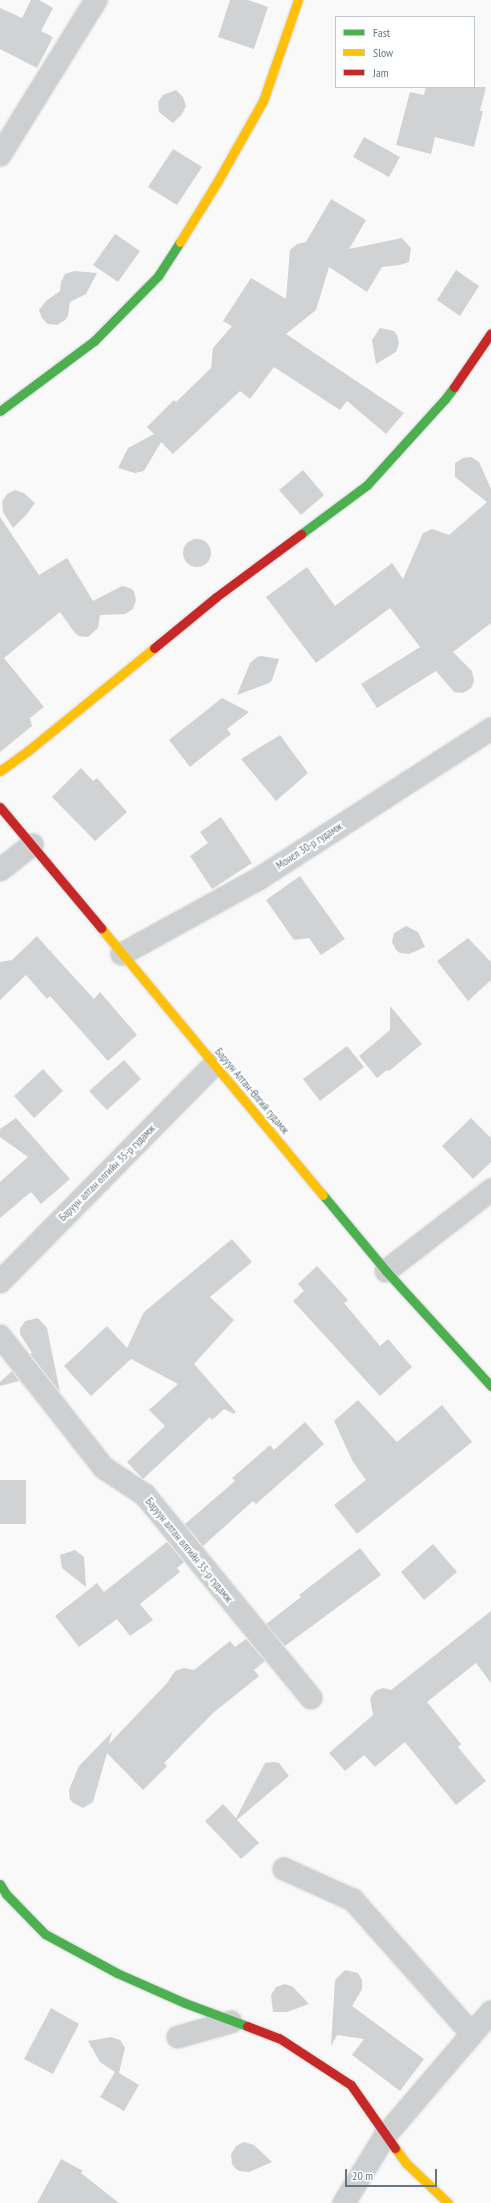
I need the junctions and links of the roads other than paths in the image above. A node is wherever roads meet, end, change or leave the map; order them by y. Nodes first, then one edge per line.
1 (96, 0) edge
2 (298, 0) edge
3 (0, 155) edge
4 (491, 333) edge
5 (0, 411) edge
6 (491, 729) edge
7 (0, 771) edge
8 (0, 807) edge
9 (32, 845) junction
10 (0, 870) edge
11 (122, 954) junction
12 (214, 1065) junction
13 (491, 1190) edge
14 (386, 1271) junction
15 (0, 1282) edge
16 (0, 1336) edge
17 (491, 1386) edge
18 (311, 1698) dead end
19 (284, 1869) dead end
20 (0, 1884) edge
21 (491, 2012) edge
22 (231, 2022) junction
23 (472, 2034) junction
24 (178, 2037) dead end
25 (385, 2136) junction
26 (344, 2203) edge
27 (448, 2203) edge

1 - 3 street
2 - 5 street
4 - 7 street
6 - 11 street, Монел 30-р гудамж
8 - 9 street, Баруун Алтан-Өлгий гудамж
9 - 10 street
9 - 11 street, Баруун Алтан-Өлгий гудамж
11 - 12 street, Баруун Алтан-Өлгий гудамж
12 - 14 street, Баруун Алтан-Өлгий гудамж
12 - 15 street, Баруун алтан өлгийн 35-р гудамж
13 - 14 street
14 - 17 street, Баруун Алтан-Өлгий гудамж
16 - 18 street, Баруун алтан өлгийн 35-р гудамж
19 - 23 street
20 - 22 street
21 - 23 street
22 - 24 street
22 - 25 street
23 - 25 street
25 - 26 street
25 - 27 street

